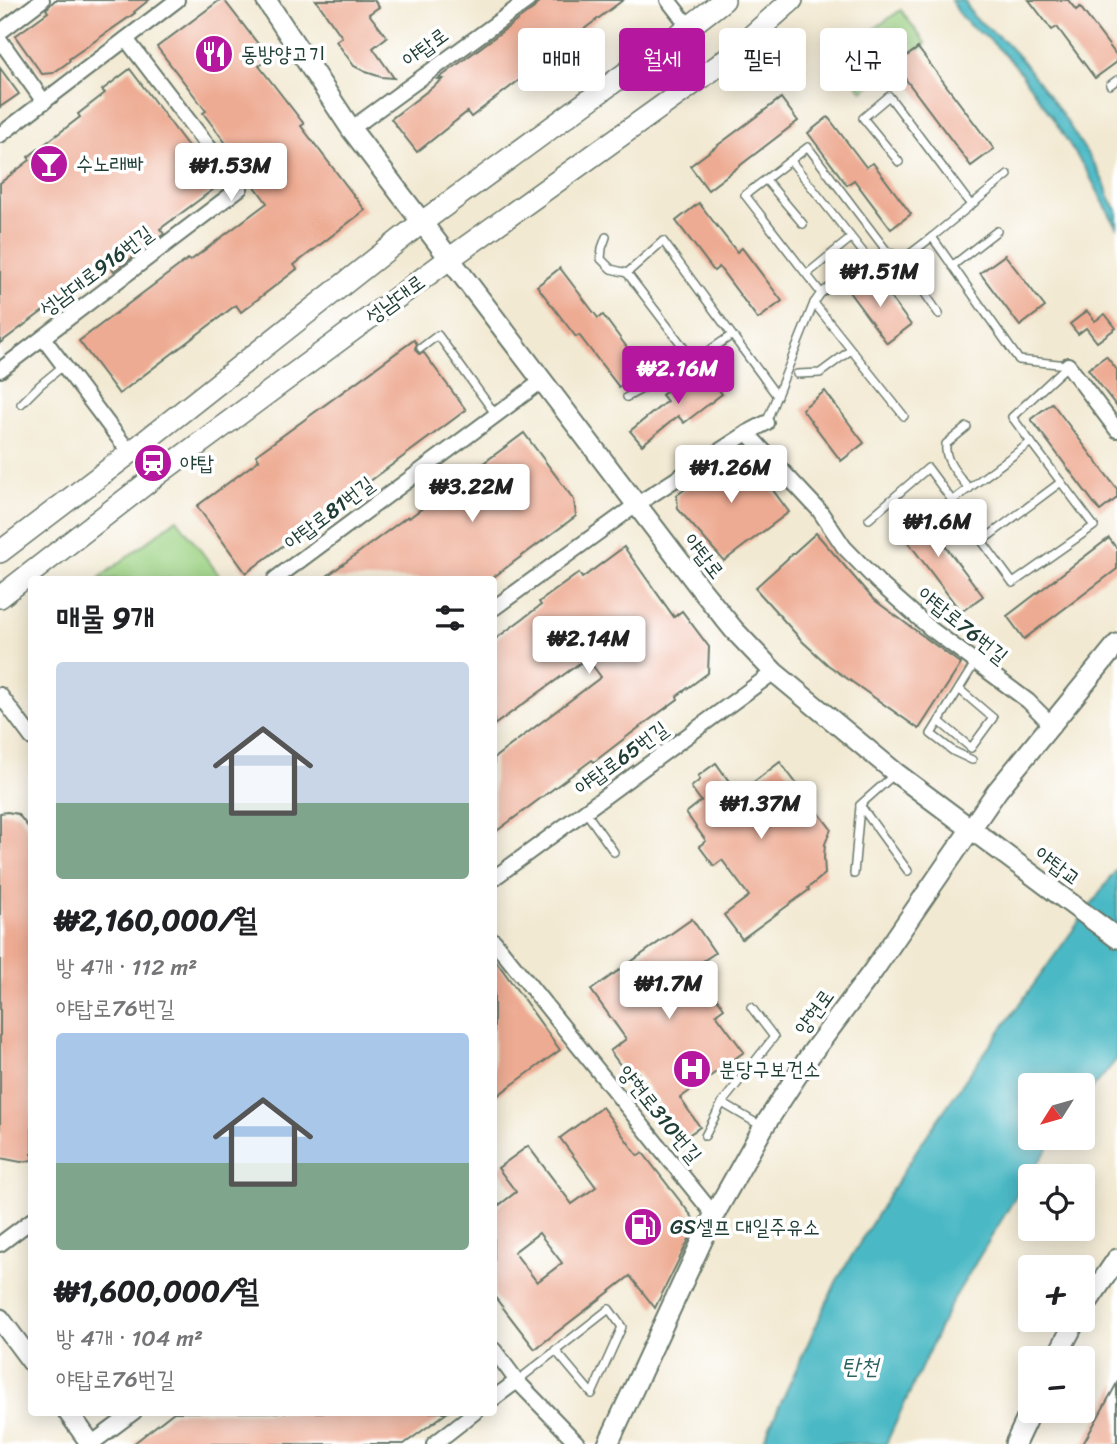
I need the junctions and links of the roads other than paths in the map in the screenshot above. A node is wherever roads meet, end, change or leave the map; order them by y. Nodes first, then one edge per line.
1 (42, 0) edge
2 (177, 0) edge
3 (265, 0) edge
4 (528, 0) edge
5 (668, 0) edge
6 (724, 0) edge
7 (792, 1) edge
8 (689, 27) junction
9 (0, 32) edge
10 (126, 39) junction
11 (0, 40) edge
12 (44, 102) junction
13 (351, 128) junction
14 (0, 135) edge
15 (790, 161) junction
16 (899, 162) dead end
17 (1009, 175) dead end
18 (766, 180) junction
19 (971, 205) junction
20 (421, 223) junction
21 (803, 223) dead end
22 (997, 231) dead end
23 (606, 237) dead end
24 (932, 237) junction
25 (851, 238) junction
26 (886, 250) junction
27 (449, 260) junction
28 (902, 260) junction
29 (870, 261) junction
30 (952, 266) junction
31 (627, 273) junction
32 (807, 274) junction
33 (821, 293) junction
34 (814, 303) junction
35 (939, 314) dead end
36 (732, 335) junction
37 (43, 338) junction
38 (421, 348) dead end
39 (851, 350) junction
40 (694, 360) junction
41 (1068, 365) junction
42 (63, 366) junction
43 (0, 370) edge
44 (797, 374) dead end
45 (543, 380) junction
46 (777, 396) junction
47 (627, 397) dead end
48 (21, 404) dead end
49 (496, 416) junction
50 (904, 416) dead end
51 (766, 423) joint
52 (967, 427) dead end
53 (1117, 430) edge
54 (747, 433) junction
55 (1031, 442) junction
56 (130, 453) junction
57 (1061, 482) junction
58 (969, 489) junction
59 (953, 501) junction
60 (636, 505) junction
61 (869, 519) dead end
62 (982, 541) junction
63 (0, 552) edge
64 (279, 576) edge
65 (0, 597) edge
66 (497, 606) edge
67 (1117, 644) edge
68 (975, 663) junction
69 (774, 671) junction
70 (959, 689) junction
71 (0, 695) edge
72 (939, 721) junction
73 (1051, 724) junction
74 (28, 733) edge
75 (972, 760) dead end
76 (896, 773) junction
77 (860, 805) junction
78 (585, 811) junction
79 (972, 830) junction
80 (614, 852) dead end
81 (1005, 855) joint
82 (908, 871) dead end
83 (854, 874) dead end
84 (497, 876) edge
85 (1117, 938) edge
86 (497, 944) edge
87 (751, 1007) dead end
88 (722, 1104) junction
89 (763, 1128) junction
90 (705, 1136) dead end
91 (714, 1215) junction
92 (28, 1223) edge
93 (0, 1244) edge
94 (1117, 1259) edge
95 (1095, 1291) edge
96 (0, 1320) edge
97 (555, 1350) junction
98 (497, 1354) edge
99 (28, 1357) edge
100 (517, 1381) junction
101 (497, 1396) edge
102 (71, 1416) edge
103 (129, 1416) edge
104 (465, 1416) edge
105 (1025, 1423) edge
106 (91, 1444) edge
107 (434, 1444) edge
108 (578, 1444) edge
109 (608, 1444) edge
110 (1015, 1444) edge

1 - 9 street
2 - 10 street
3 - 13 street, 야탑로
4 - 13 street, 야탑로
5 - 8 street
6 - 8 main road, 성남대로
7 - 27 main road, 성남대로
8 - 20 main road, 성남대로
10 - 12 street
10 - 37 street, 성남대로916번길
11 - 12 street
12 - 14 street
13 - 20 street, 야탑로
15 - 18 lane
15 - 25 lane
15 - 26 lane
16 - 19 lane
17 - 19 lane
18 - 21 lane
18 - 32 lane
19 - 24 lane
20 - 27 street, 야탑로
20 - 56 main road, 성남대로
22 - 30 lane
23 - 31 lane
24 - 28 lane
24 - 30 lane
25 - 29 lane
25 - 32 lane
26 - 28 lane
26 - 29 lane
27 - 45 street, 야탑로
27 - 65 main road, 성남대로
28 - 35 lane
29 - 33 lane
30 - 41 lane
31 - 36 lane
31 - 40 lane
32 - 33 lane
33 - 34 lane
34 - 39 lane
34 - 46 lane
36 - 40 lane
36 - 46 lane
37 - 42 street, 성남대로916번길
37 - 43 street
38 - 49 lane
39 - 44 lane
39 - 50 lane
40 - 47 lane
41 - 53 street
41 - 55 lane
42 - 48 lane
42 - 56 street, 성남대로916번길
45 - 49 street, 야탑로81번길
45 - 60 street, 야탑로
46 - 51 lane
49 - 64 street, 야탑로81번길
51 - 54 street
52 - 58 lane
54 - 60 street
54 - 68 street, 야탑로76번길
55 - 57 lane
55 - 58 lane
56 - 63 main road, 성남대로
57 - 62 lane
57 - 62 lane
58 - 59 lane
59 - 61 lane
59 - 62 lane
60 - 66 street
60 - 69 street, 야탑로
67 - 73 street, 양현로
68 - 70 lane
68 - 73 street, 야탑로76번길
69 - 76 street, 야탑로
69 - 78 street, 야탑로65번길
70 - 72 lane
70 - 72 lane
71 - 74 street
72 - 75 lane
73 - 79 street, 양현로
76 - 77 lane
76 - 79 street, 야탑로
77 - 82 lane
77 - 83 lane
78 - 80 lane
78 - 84 street, 야탑로65번길
79 - 81 street, 야탑로
79 - 89 street, 양현로
81 - 85 street, 야탑교
86 - 91 street, 양현로310번길
87 - 88 lane
88 - 89 lane
88 - 90 lane
89 - 91 street, 양현로
91 - 109 street, 양현로
92 - 93 street
94 - 95 street
96 - 99 street
97 - 97 lane
97 - 100 lane
98 - 100 street
100 - 101 street
100 - 108 street
102 - 106 street
103 - 106 street
104 - 107 street
105 - 110 street

